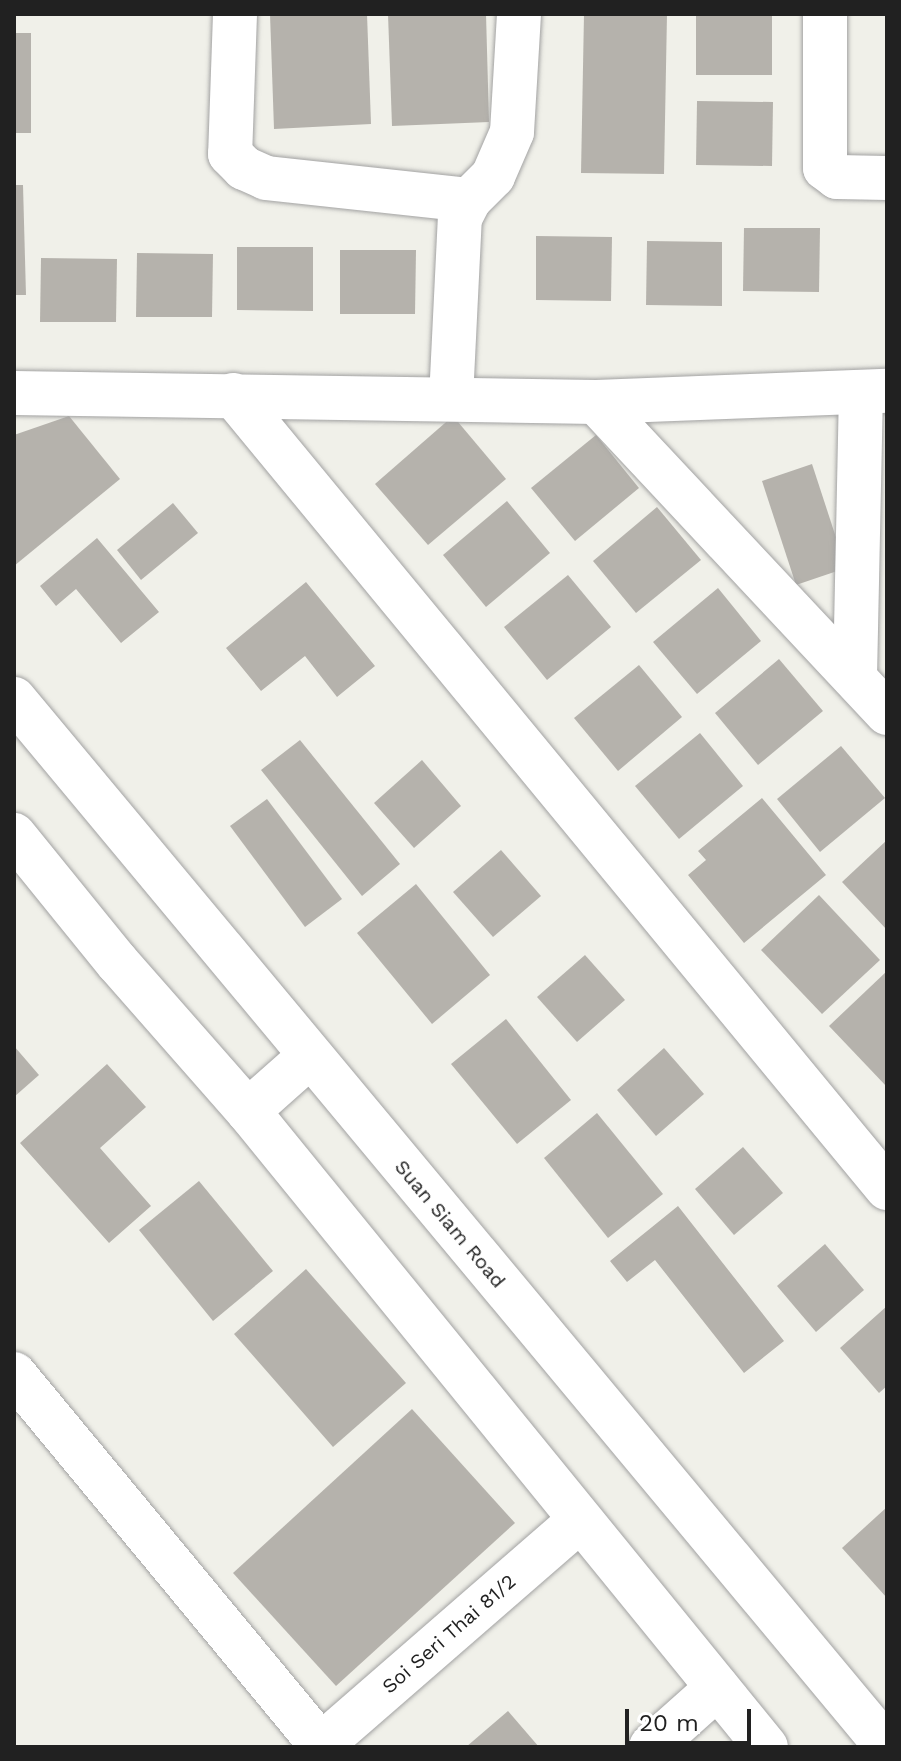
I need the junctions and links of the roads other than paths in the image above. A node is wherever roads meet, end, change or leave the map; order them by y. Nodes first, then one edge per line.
1 (235, 14) edge
2 (519, 14) edge
3 (825, 14) edge
4 (887, 178) edge
5 (469, 200) junction
6 (874, 392) edge
7 (14, 393) edge
8 (233, 395) junction
9 (451, 399) junction
10 (596, 402) junction
11 (855, 677) junction
12 (14, 699) edge
13 (887, 713) edge
14 (14, 835) edge
15 (310, 1056) junction
16 (248, 1111) junction
17 (887, 1188) edge
18 (14, 1374) edge
19 (579, 1521) junction
20 (717, 1688) junction
21 (321, 1746) edge
22 (651, 1747) edge
23 (766, 1747) edge
24 (887, 1747) edge

1 - 5 street
2 - 5 street
3 - 4 street
5 - 9 street
6 - 10 street
6 - 11 street
7 - 8 street
8 - 9 street
8 - 17 street
9 - 10 street
10 - 11 street
11 - 13 street
12 - 15 street, Suan Siam Road
14 - 16 street
15 - 16 street
15 - 24 street, Suan Siam Road
16 - 19 street
18 - 21 street
19 - 20 street
19 - 21 street, Soi Seri Thai 81/2
20 - 22 street
20 - 23 street

